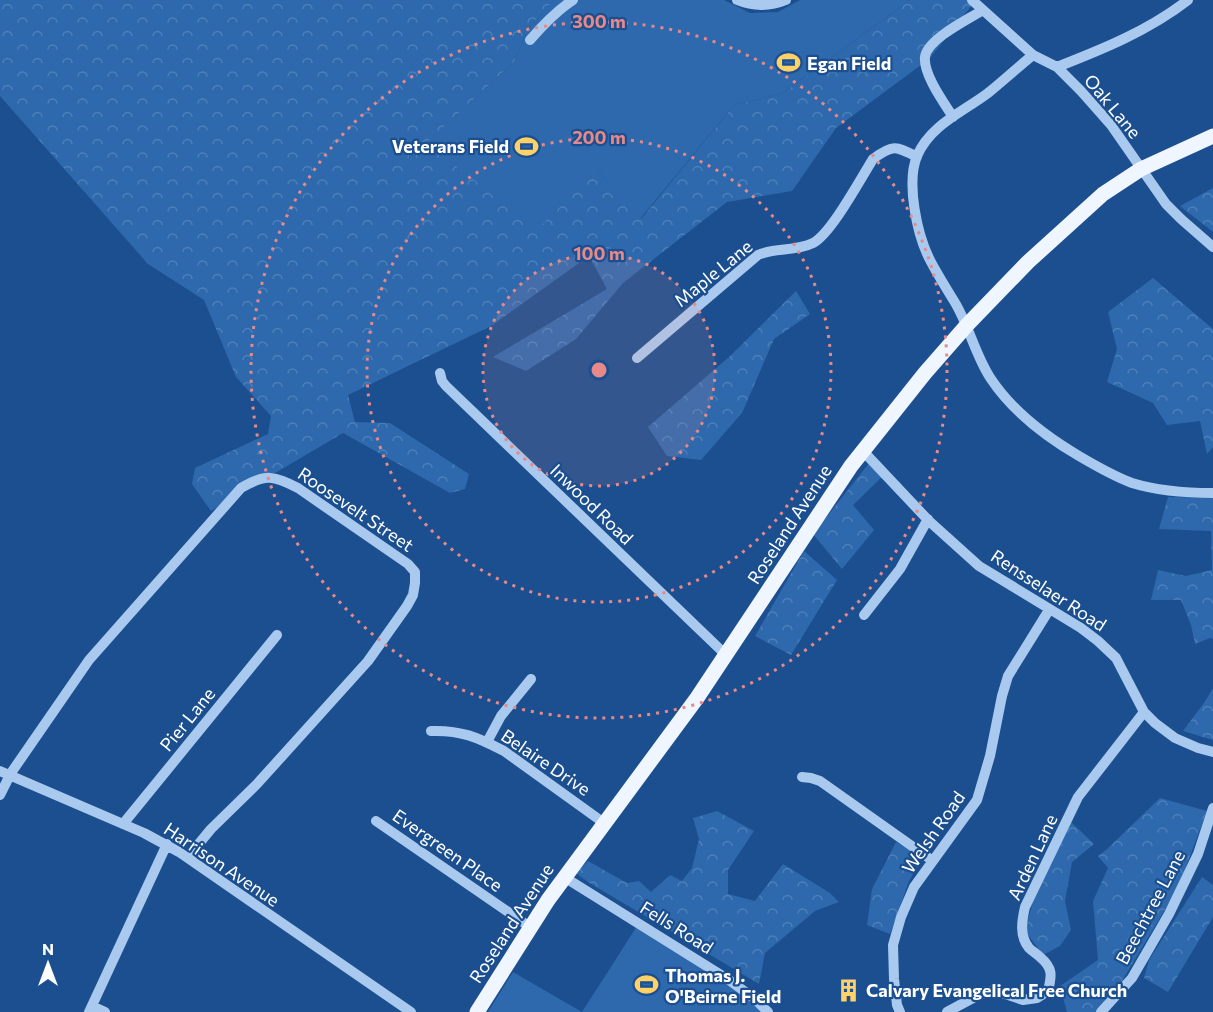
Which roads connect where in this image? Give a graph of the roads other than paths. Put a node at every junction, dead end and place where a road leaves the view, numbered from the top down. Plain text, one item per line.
1 (573, 0) edge
2 (738, 0) edge
3 (786, 0) edge
4 (972, 0) edge
5 (1188, 0) edge
6 (983, 10) junction
7 (530, 40) dead end
8 (1033, 55) junction
9 (1057, 67) junction
10 (953, 117) junction
11 (1213, 136) edge
12 (916, 158) junction
13 (1141, 169) junction
14 (1213, 247) edge
15 (967, 325) junction
16 (637, 358) dead end
17 (441, 373) dead end
18 (863, 451) junction
19 (1213, 493) edge
20 (928, 519) junction
21 (1049, 610) junction
22 (864, 615) dead end
23 (277, 635) dead end
24 (726, 655) junction
25 (531, 679) dead end
26 (1144, 712) junction
27 (431, 731) dead end
28 (487, 742) junction
29 (1213, 752) edge
30 (5, 773) edge
31 (802, 777) dead end
32 (0, 795) edge
33 (1213, 807) edge
34 (376, 821) dead end
35 (604, 823) junction
36 (123, 824) junction
37 (167, 844) junction
38 (190, 859) junction
39 (933, 861) junction
40 (564, 877) junction
41 (530, 927) junction
42 (90, 1009) edge
43 (105, 1012) edge
44 (411, 1012) edge
45 (477, 1012) edge
46 (768, 1012) edge
47 (900, 1012) edge
48 (947, 1012) edge
49 (1101, 1012) edge

1 - 7 street
2 - 3 street
4 - 6 street, Oak Lane
5 - 9 street
6 - 8 street, Oak Lane
6 - 10 street
8 - 9 street, Oak Lane
8 - 10 street
9 - 13 street, Oak Lane
10 - 12 street
11 - 13 main road, Roseland Avenue
12 - 15 street
12 - 16 street, Maple Lane
13 - 14 street, Oak Lane
13 - 15 main road, Roseland Avenue
15 - 18 main road, Roseland Avenue
15 - 19 street
17 - 24 street, Inwood Road
18 - 20 street, Rensselaer Road
18 - 24 main road, Roseland Avenue
20 - 21 street, Rensselaer Road
20 - 22 street
21 - 26 street, Rensselaer Road
21 - 39 street, Welsh Road
23 - 36 street, Pier Lane
24 - 35 main road, Roseland Avenue
25 - 28 street
26 - 29 street, Rensselaer Road
26 - 48 street, Arden Lane
27 - 28 street, Belaire Drive
28 - 35 street, Belaire Drive
30 - 32 street, Roosevelt Street
30 - 36 street, Harrison Avenue
30 - 38 street, Roosevelt Street
31 - 39 street
33 - 49 street, Beechtree Lane
34 - 41 street, Evergreen Place
35 - 40 main road, Roseland Avenue
36 - 37 street, Harrison Avenue
37 - 38 street, Harrison Avenue
37 - 42 street
38 - 44 street, Harrison Avenue
39 - 47 street, Welsh Road
40 - 41 main road, Roseland Avenue
40 - 46 street, Fells Road
41 - 45 main road, Roseland Avenue
42 - 43 street

